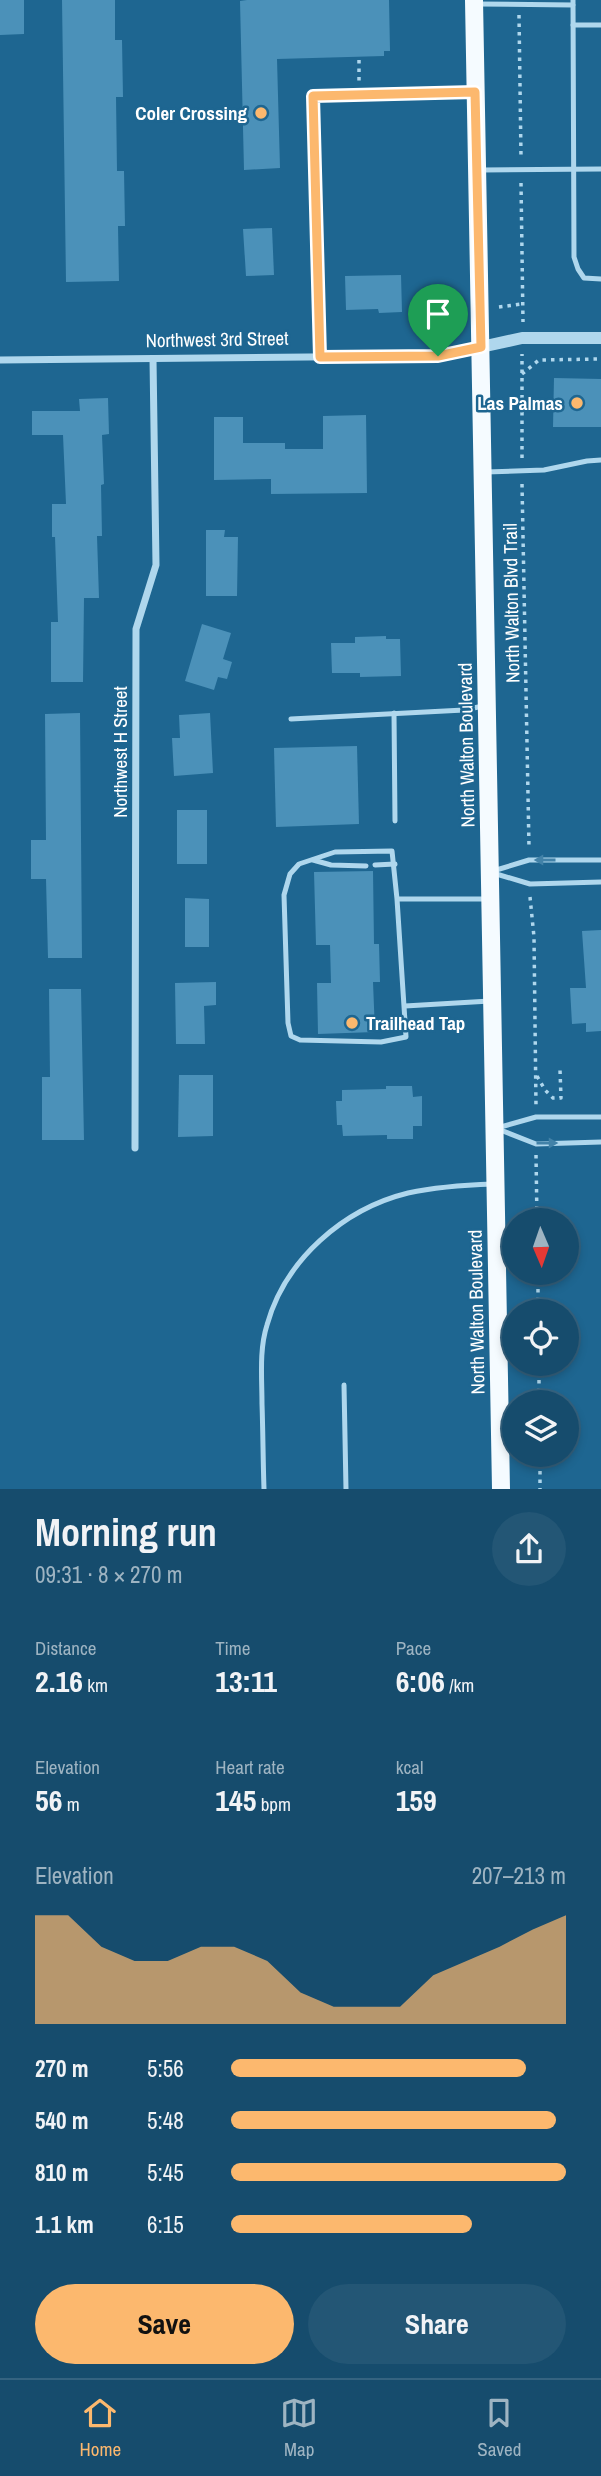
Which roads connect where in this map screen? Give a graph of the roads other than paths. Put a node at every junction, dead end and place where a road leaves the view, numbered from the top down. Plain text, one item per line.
1 (474, 2) edge
2 (573, 3) edge
3 (573, 25) junction
4 (601, 26) edge
5 (475, 92) junction
6 (574, 169) junction
7 (601, 169) edge
8 (476, 170) junction
9 (601, 279) edge
10 (601, 338) edge
11 (481, 347) junction
12 (320, 357) junction
13 (153, 359) junction
14 (0, 360) edge
15 (601, 460) edge
16 (482, 472) junction
17 (486, 705) junction
18 (394, 713) junction
19 (291, 719) dead end
20 (395, 821) dead end
21 (312, 860) junction
22 (601, 860) edge
23 (395, 864) junction
24 (375, 865) dead end
25 (366, 866) dead end
26 (490, 872) junction
27 (601, 883) edge
28 (491, 899) junction
29 (397, 900) junction
30 (493, 1001) junction
31 (405, 1006) junction
32 (601, 1117) edge
33 (495, 1128) junction
34 (601, 1142) edge
35 (135, 1147) dead end
36 (495, 1184) junction
37 (344, 1385) dead end
38 (264, 1489) edge
39 (346, 1489) edge
40 (501, 1489) edge

1 - 2 lane
1 - 5 main road, North Walton Boulevard
2 - 3 lane
3 - 4 lane
3 - 6 lane
5 - 8 main road, North Walton Boulevard
5 - 12 street
6 - 7 lane
6 - 8 lane
6 - 9 lane
8 - 11 main road, North Walton Boulevard
10 - 11 street, Northwest 3rd Street
11 - 12 street, Northwest 3rd Street
11 - 16 main road, North Walton Boulevard
12 - 13 street, Northwest 3rd Street
13 - 14 street, Northwest 3rd Street
13 - 35 street, Northwest H Street
15 - 16 lane
16 - 17 main road, North Walton Boulevard
17 - 18 lane
17 - 26 main road, North Walton Boulevard
18 - 19 lane
18 - 20 lane
21 - 23 lane
21 - 25 lane
21 - 31 lane
22 -> 26 lane
23 - 24 lane
23 - 29 lane
26 - 27 lane
26 - 28 main road, North Walton Boulevard
28 - 29 lane
28 - 30 main road, North Walton Boulevard
29 - 31 lane
30 - 31 lane
30 - 33 main road, North Walton Boulevard
32 - 33 lane
33 -> 34 lane
33 - 36 main road, North Walton Boulevard
36 - 38 lane
36 - 40 main road, North Walton Boulevard
37 - 39 lane

